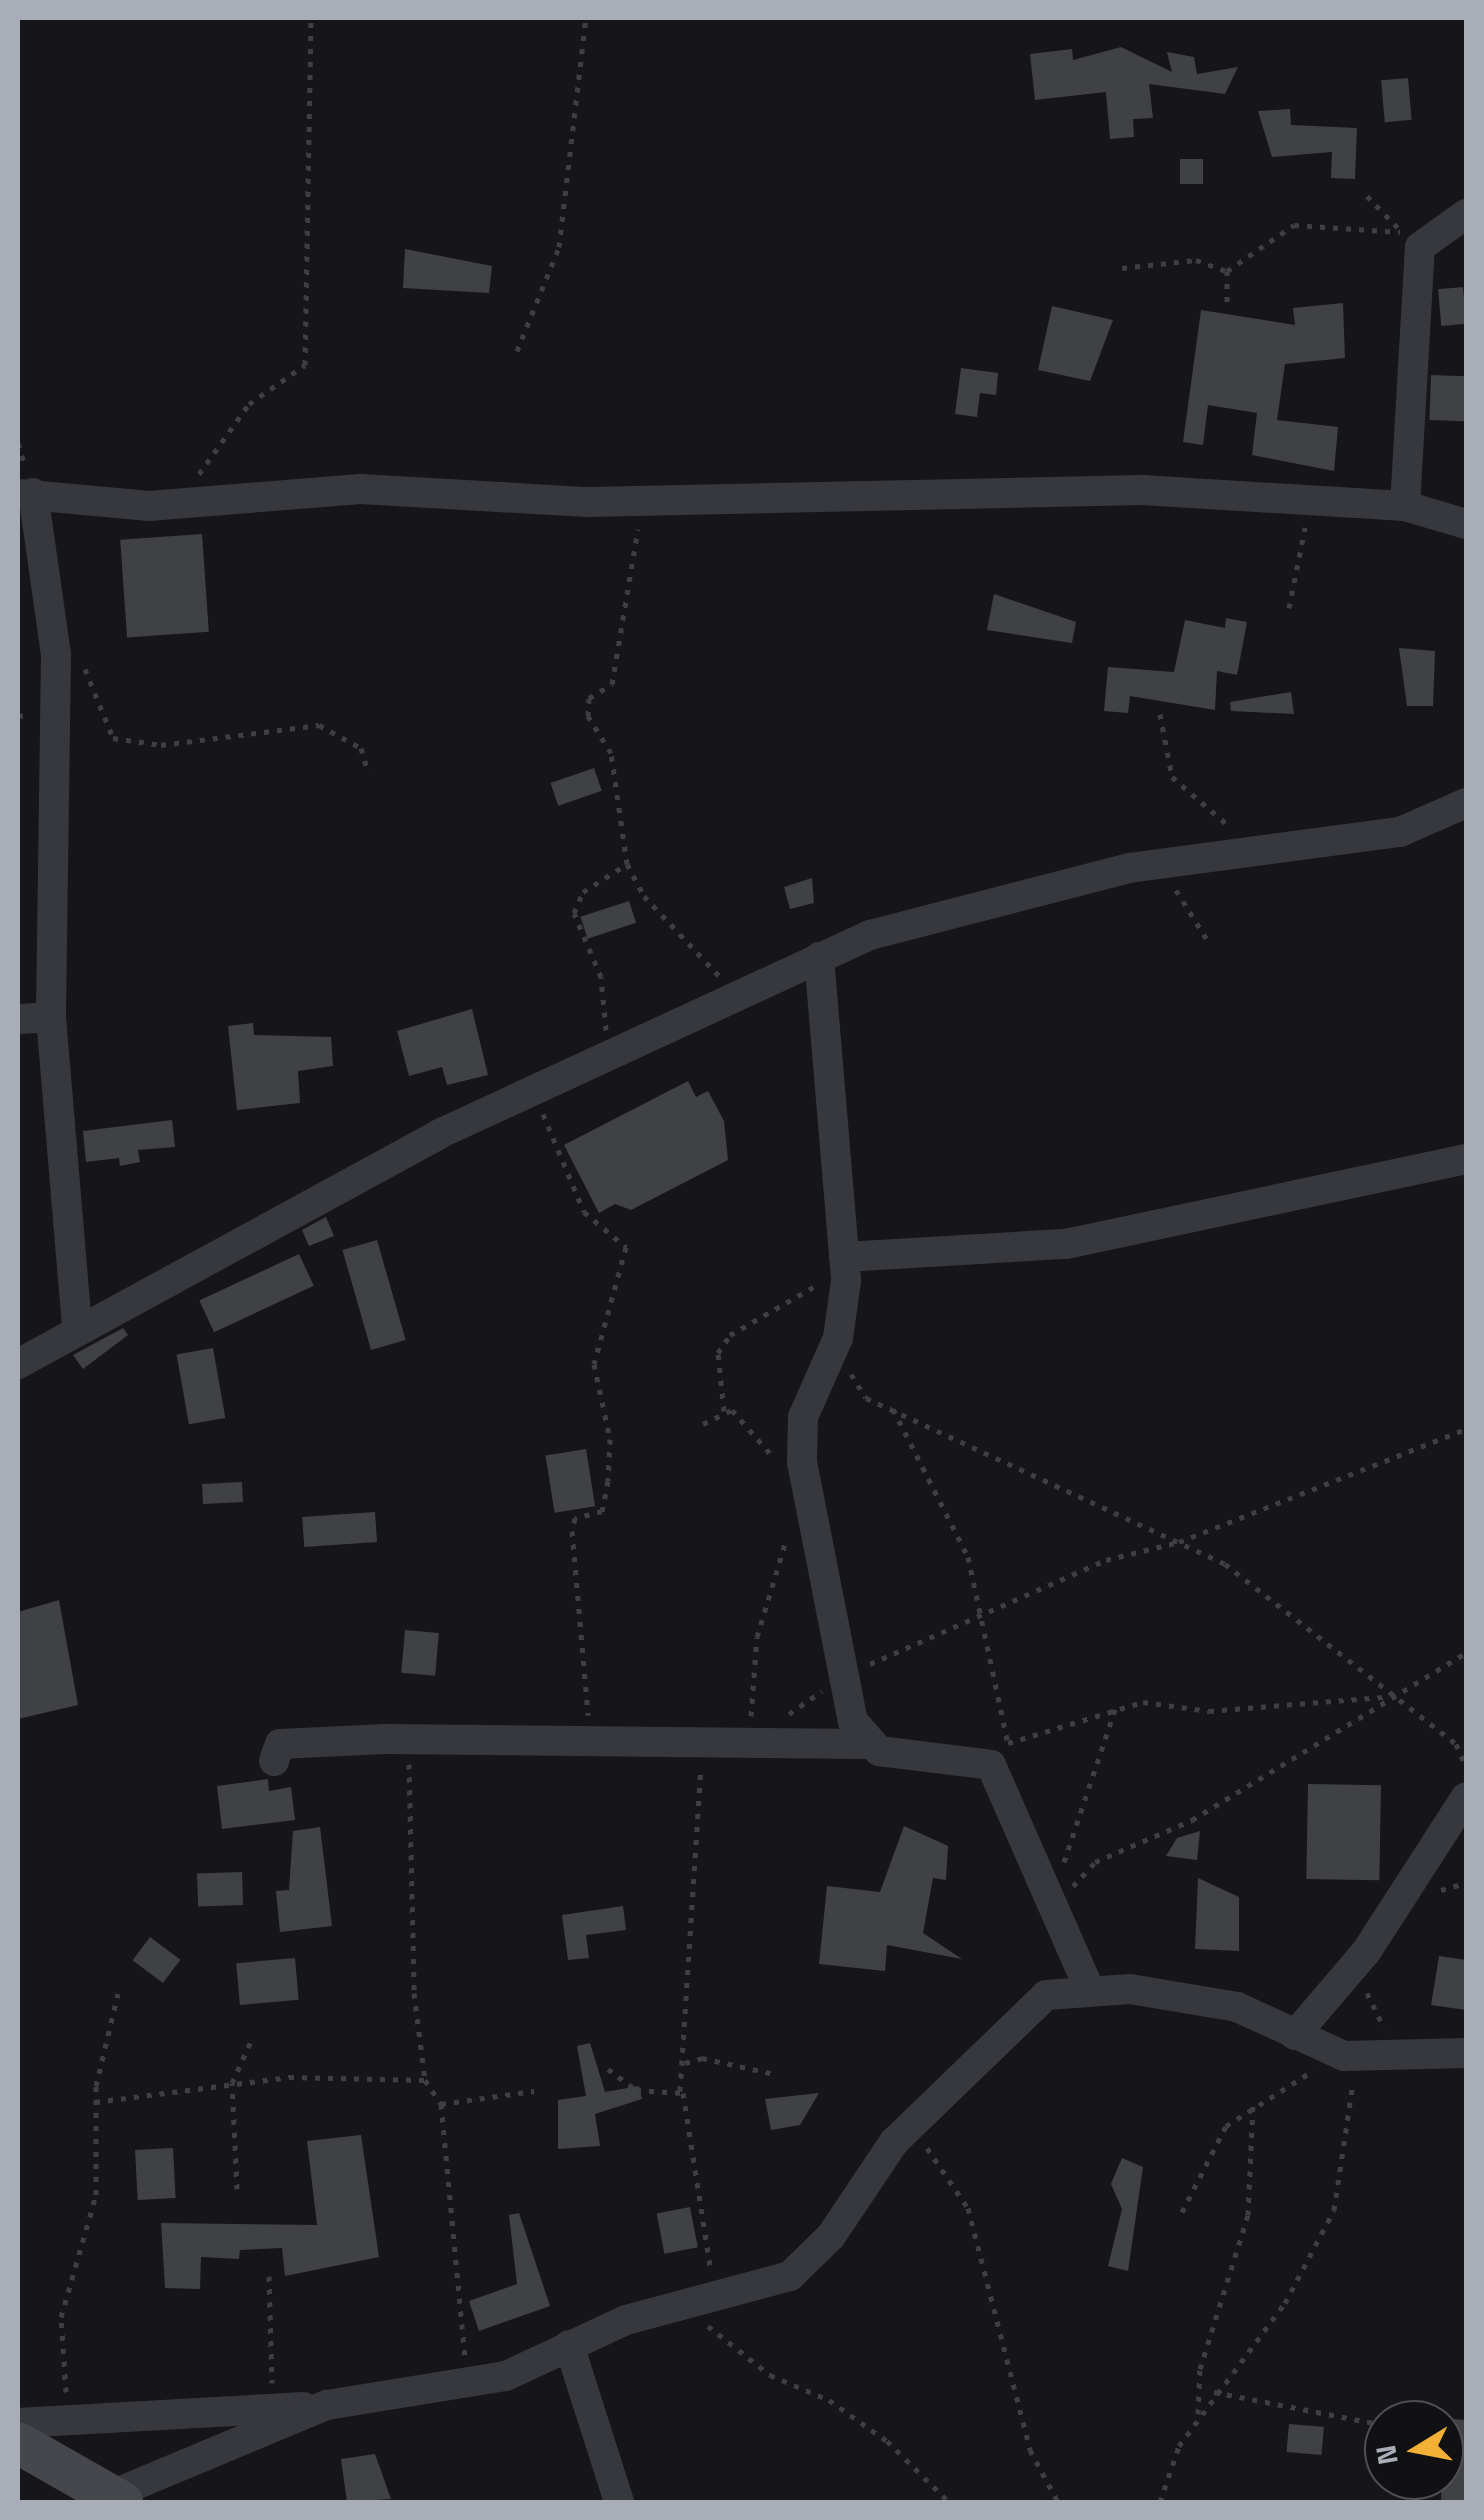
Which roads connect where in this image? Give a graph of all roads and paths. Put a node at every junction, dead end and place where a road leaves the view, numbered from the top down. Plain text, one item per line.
1 (310, 18) edge
2 (586, 18) edge
3 (1366, 196) dead end
4 (1466, 214) edge
5 (1416, 234) junction
6 (1122, 268) dead end
7 (1226, 271) junction
8 (1227, 302) dead end
9 (518, 351) dead end
10 (25, 493) edge
11 (653, 500) junction
12 (1312, 501) junction
13 (178, 504) junction
14 (1405, 506) junction
15 (1466, 524) edge
16 (1289, 608) dead end
17 (56, 655) junction
18 (1160, 714) dead end
19 (368, 773) dead end
20 (1466, 803) edge
21 (1258, 851) junction
22 (1168, 863) junction
23 (627, 864) junction
24 (1206, 938) dead end
25 (819, 957) junction
26 (732, 997) junction
27 (51, 1017) junction
28 (18, 1019) edge
29 (613, 1052) junction
30 (538, 1087) junction
31 (1466, 1159) edge
32 (844, 1262) junction
33 (78, 1328) junction
34 (834, 1348) junction
35 (18, 1364) edge
36 (892, 1408) junction
37 (724, 1411) junction
38 (703, 1424) dead end
39 (1466, 1429) edge
40 (794, 1476) junction
41 (1186, 1539) junction
42 (982, 1613) junction
43 (1466, 1653) edge
44 (844, 1676) junction
45 (1386, 1698) junction
46 (1116, 1707) junction
47 (408, 1742) junction
48 (592, 1742) junction
49 (704, 1743) junction
50 (746, 1743) junction
51 (1008, 1743) junction
52 (866, 1744) junction
53 (979, 1759) junction
54 (274, 1761) dead end
55 (1466, 1766) edge
56 (1466, 1797) edge
57 (1054, 1917) junction
58 (1350, 1972) junction
59 (1088, 1988) junction
60 (118, 1994) dead end
61 (1295, 2035) junction
62 (252, 2038) dead end
63 (1466, 2053) edge
64 (1393, 2054) junction
65 (1347, 2056) junction
66 (685, 2063) junction
67 (608, 2069) dead end
68 (774, 2074) dead end
69 (425, 2080) junction
70 (232, 2083) junction
71 (680, 2090) junction
72 (534, 2091) dead end
73 (95, 2102) junction
74 (1254, 2102) junction
75 (441, 2104) junction
76 (907, 2129) junction
77 (237, 2189) dead end
78 (1182, 2212) dead end
79 (269, 2276) dead end
80 (699, 2302) junction
81 (569, 2345) junction
82 (470, 2384) junction
83 (1214, 2392) junction
84 (327, 2406) junction
85 (284, 2408) junction
86 (1198, 2416) junction
87 (81, 2421) junction
88 (1364, 2421) edge
89 (18, 2423) edge
90 (18, 2443) edge
91 (107, 2499) edge
92 (619, 2502) edge
93 (949, 2502) edge
94 (1058, 2502) edge
95 (1160, 2502) edge

1 - 13 path
2 - 9 path
3 - 5 path
4 - 5 street
5 - 7 path
5 - 14 street
6 - 7 path
7 - 8 path
10 - 13 street
10 - 17 street
11 - 12 street
11 - 13 street
11 - 23 path
12 - 14 street
12 - 16 path
14 - 15 street
17 - 19 path
17 - 27 street
18 - 21 path
20 - 21 street
21 - 22 street
22 - 24 path
22 - 25 street
23 - 26 path
23 - 29 path
25 - 26 street
25 - 32 street
26 - 29 street
27 - 28 street
27 - 33 street
29 - 30 street
30 - 33 street
30 - 48 path
31 - 32 street
32 - 34 street
32 - 37 path
33 - 35 street
34 - 36 path
34 - 40 street
36 - 41 path
36 - 42 path
37 - 38 path
37 - 40 path
39 - 41 path
40 - 44 street
40 - 50 path
41 - 42 path
41 - 45 path
42 - 44 path
42 - 51 path
43 - 45 path
44 - 50 path
44 - 52 street
45 - 46 path
45 - 55 path
45 - 57 path
46 - 51 path
46 - 57 path
47 - 48 street
47 - 54 street
47 - 69 path
48 - 49 street
49 - 50 street
49 - 66 path
50 - 52 street
51 - 53 path
52 - 53 street
53 - 57 street
56 - 58 street
57 - 59 street
58 - 61 street
58 - 64 path
59 - 61 street
59 - 76 street
60 - 73 path
61 - 65 street
62 - 70 path
63 - 64 street
64 - 65 street
65 - 74 path
65 - 83 path
66 - 68 path
66 - 71 path
67 - 71 path
69 - 70 path
69 - 75 path
70 - 73 path
70 - 77 path
71 - 80 path
72 - 75 path
73 - 87 path
74 - 78 path
74 - 86 path
75 - 82 path
76 - 80 street
76 - 94 path
79 - 85 path
80 - 81 street
80 - 93 path
81 - 82 street
81 - 92 street
82 - 84 street
83 - 86 path
83 - 88 path
84 - 85 street
84 - 91 street
85 - 87 street
86 - 95 path
87 - 89 street
90 - 91 street

